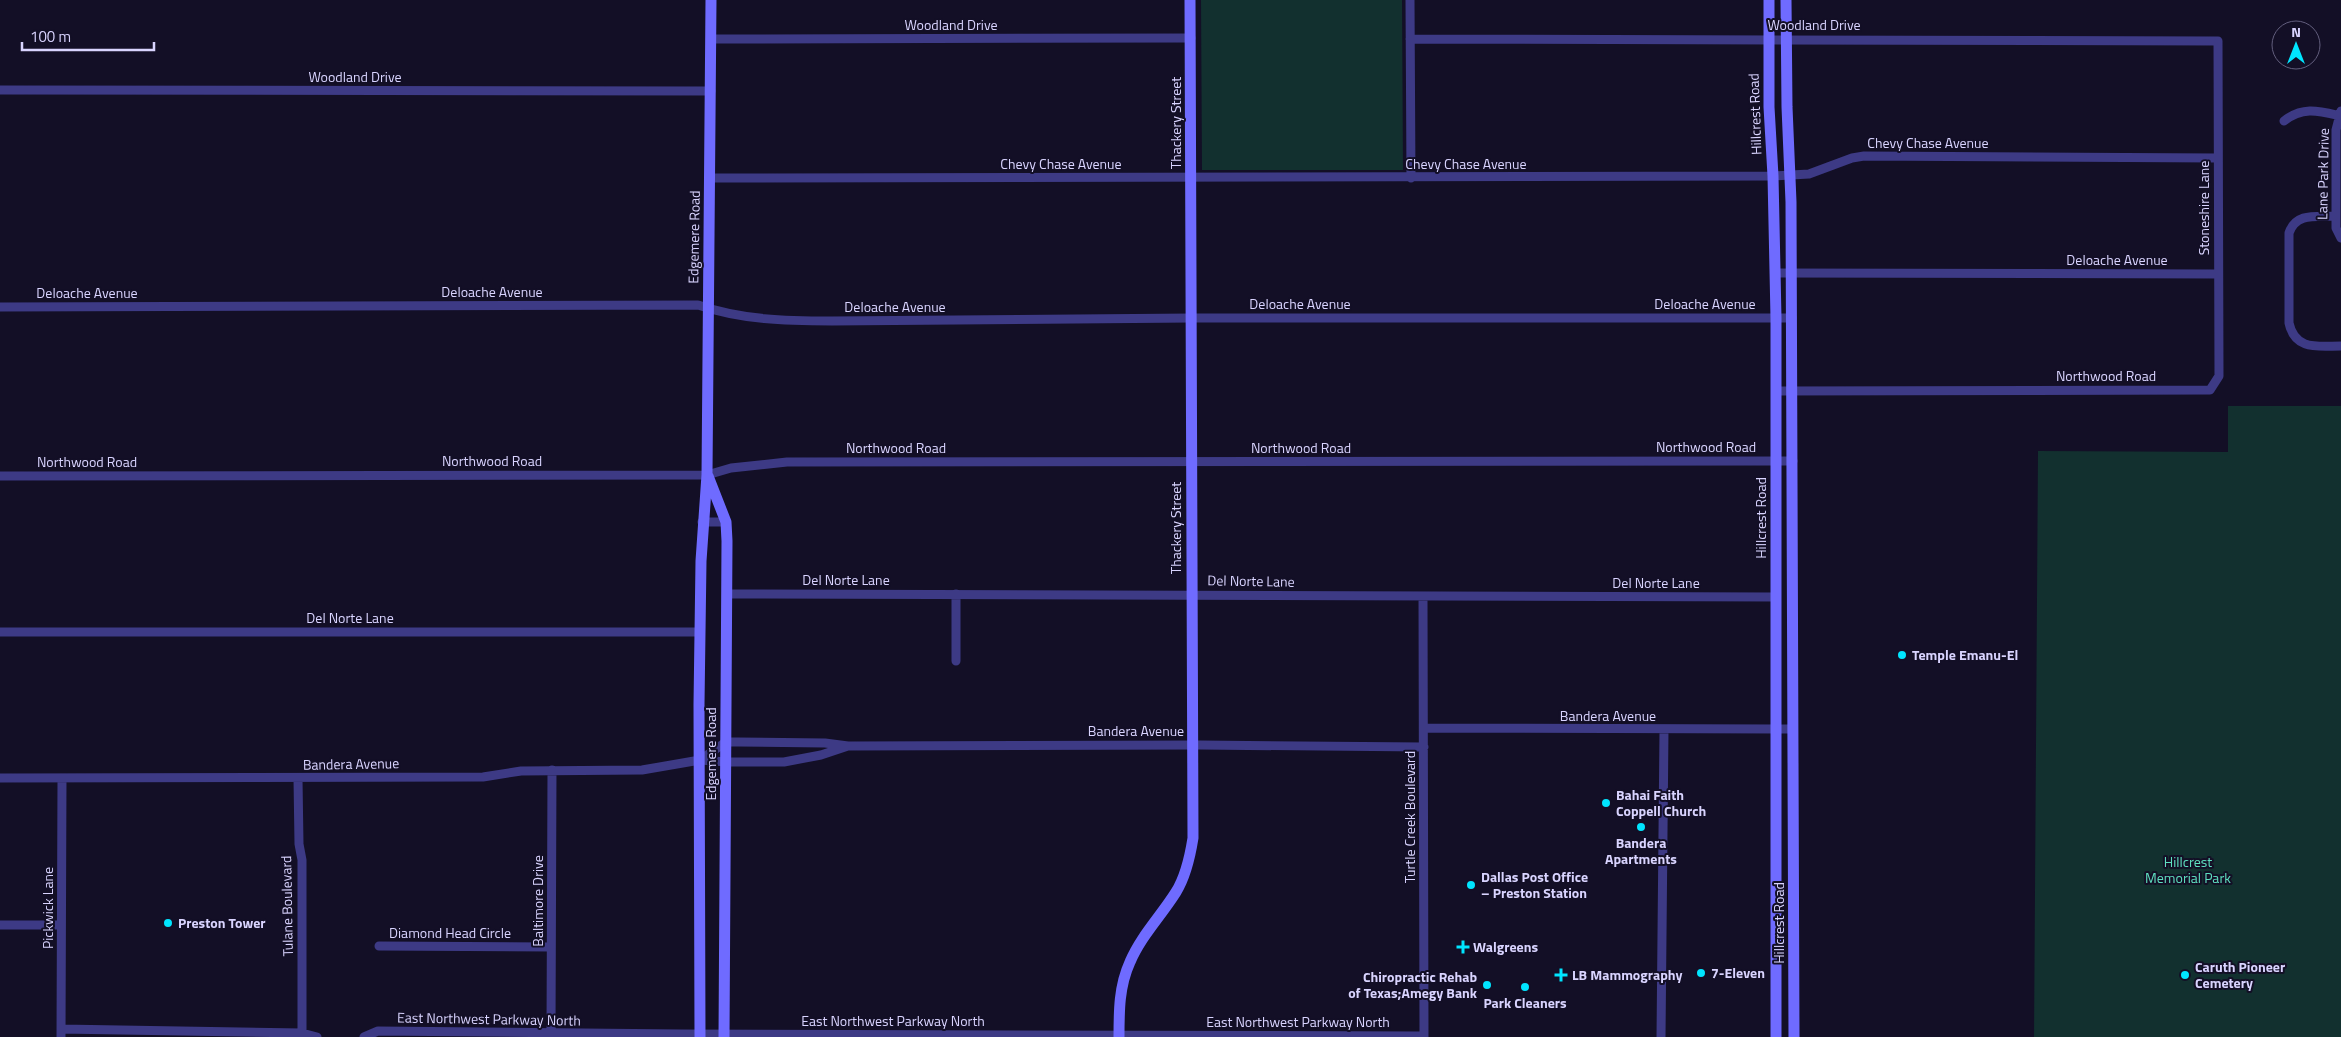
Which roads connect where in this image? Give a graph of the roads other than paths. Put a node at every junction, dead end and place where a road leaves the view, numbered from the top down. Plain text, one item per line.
1 (711, 0) edge
2 (1190, 0) edge
3 (1410, 0) edge
4 (1769, 0) edge
5 (1786, 0) edge
6 (1191, 38) junction
7 (711, 39) junction
8 (1410, 39) junction
9 (1768, 39) junction
10 (1785, 39) junction
11 (2218, 41) joint
12 (0, 90) edge
13 (710, 91) junction
14 (2340, 114) edge
15 (2284, 121) dead end
16 (2218, 158) junction
17 (1790, 175) junction
18 (1773, 176) junction
19 (710, 178) junction
20 (1190, 178) junction
21 (1412, 178) junction
22 (2336, 216) junction
23 (2341, 238) edge
24 (1775, 273) junction
25 (1792, 273) junction
26 (2218, 274) junction
27 (0, 306) edge
28 (708, 308) junction
29 (1192, 318) junction
30 (1776, 318) junction
31 (1792, 318) junction
32 (2341, 346) edge
33 (2219, 376) joint
34 (1792, 390) junction
35 (1776, 391) junction
36 (1191, 461) junction
37 (1776, 461) junction
38 (1793, 461) junction
39 (707, 475) junction
40 (0, 476) edge
41 (702, 522) junction
42 (726, 522) junction
43 (727, 594) junction
44 (956, 594) junction
45 (1191, 594) junction
46 (1423, 597) junction
47 (1776, 602) junction
48 (1793, 602) junction
49 (0, 632) edge
50 (700, 632) junction
51 (956, 661) dead end
52 (1424, 728) junction
53 (1776, 729) junction
54 (1793, 729) junction
55 (1664, 730) junction
56 (726, 742) junction
57 (1191, 745) junction
58 (848, 746) junction
59 (1424, 747) junction
60 (700, 760) junction
61 (726, 762) junction
62 (552, 770) junction
63 (0, 778) edge
64 (62, 779) junction
65 (298, 779) junction
66 (1776, 818) junction
67 (1794, 818) junction
68 (1777, 923) junction
69 (1794, 923) junction
70 (0, 925) edge
71 (61, 925) junction
72 (379, 946) dead end
73 (551, 947) junction
74 (61, 1033) edge
75 (551, 1033) junction
76 (302, 1035) edge
77 (700, 1036) edge
78 (724, 1036) edge
79 (1119, 1036) edge
80 (1424, 1036) edge
81 (317, 1037) edge
82 (364, 1037) edge
83 (1661, 1037) edge
84 (1776, 1037) edge
85 (1794, 1037) edge

1 - 7 street, Edgemere Road
2 - 6 street, Thackery Street
3 - 8 street
4 - 9 street, Hillcrest Road
5 - 10 street, Hillcrest Road
6 - 7 street, Woodland Drive
6 - 20 street, Thackery Street
7 - 13 street, Edgemere Road
8 - 9 street, Woodland Drive
8 - 21 street
9 - 10 street, Woodland Drive
9 - 18 street, Hillcrest Road
10 - 11 street, Woodland Drive
10 - 17 street, Hillcrest Road
11 - 16 street, Stoneshire Lane
12 - 13 street, Woodland Drive
13 - 19 street, Edgemere Road
14 - 15 street
14 - 22 street, Lane Park Drive
16 - 17 street, Chevy Chase Avenue
16 - 26 street, Stoneshire Lane
17 - 18 street, Chevy Chase Avenue
17 - 25 street, Hillcrest Road
18 - 21 street, Chevy Chase Avenue
18 - 24 street, Hillcrest Road
19 - 20 street, Chevy Chase Avenue
19 - 28 street, Edgemere Road
20 - 21 street, Chevy Chase Avenue
20 - 29 street, Thackery Street
22 - 23 street, Lane Park Drive
22 - 32 street
24 - 25 street, Deloache Avenue
24 - 30 street, Hillcrest Road
25 - 26 street, Deloache Avenue
25 - 31 street, Hillcrest Road
26 - 33 street, Stoneshire Lane
27 - 28 street, Deloache Avenue
28 - 29 street, Deloache Avenue
28 - 39 street, Edgemere Road
29 - 30 street, Deloache Avenue
29 - 36 street, Thackery Street
30 - 31 street, Deloache Avenue
30 - 35 street, Hillcrest Road
31 - 34 street, Hillcrest Road
33 - 34 street, Northwood Road
34 - 35 street, Northwood Road
34 - 38 street, Hillcrest Road
35 - 37 street, Hillcrest Road
36 - 37 street, Northwood Road
36 - 39 street, Northwood Road
36 - 45 street, Thackery Street
37 - 38 street, Northwood Road
37 - 47 street, Hillcrest Road
38 - 48 street, Hillcrest Road
39 - 40 street, Northwood Road
39 - 41 street, Edgemere Road
39 - 42 street, Edgemere Road
41 - 42 street
41 - 50 street, Edgemere Road
42 - 43 street, Edgemere Road
43 - 44 street, Del Norte Lane
43 - 56 street, Edgemere Road
44 - 45 street, Del Norte Lane
44 - 51 street
45 - 46 street, Del Norte Lane
45 - 57 street, Thackery Street
46 - 47 street, Del Norte Lane
46 - 52 street, Turtle Creek Boulevard
47 - 48 street
47 - 53 street, Hillcrest Road
48 - 54 street, Hillcrest Road
49 - 50 street, Del Norte Lane
50 - 60 street, Edgemere Road
52 - 55 street, Bandera Avenue
52 - 59 street, Turtle Creek Boulevard
53 - 54 street, Bandera Avenue
53 - 55 street, Bandera Avenue
53 - 66 street, Hillcrest Road
54 - 67 street, Hillcrest Road
55 - 83 street
56 - 58 street, Bandera Avenue
56 - 60 street, Bandera Avenue
56 - 61 street, Edgemere Road
57 - 58 street, Bandera Avenue
57 - 59 street, Bandera Avenue
57 - 79 street, Thackery Street
58 - 61 street, Bandera Avenue
59 - 80 street, Turtle Creek Boulevard
60 - 61 street, Bandera Avenue
60 - 62 street, Bandera Avenue
60 - 77 street, Edgemere Road
61 - 78 street, Edgemere Road
62 - 65 street, Bandera Avenue
62 - 73 street, Baltimore Drive
63 - 64 street, Bandera Avenue
64 - 65 street, Bandera Avenue
64 - 71 street, Pickwick Lane
65 - 76 street, Tulane Boulevard
66 - 67 street
66 - 68 street, Hillcrest Road
67 - 69 street, Hillcrest Road
68 - 69 street
68 - 84 street, Hillcrest Road
69 - 85 street, Hillcrest Road
70 - 71 street
71 - 74 street, Pickwick Lane
72 - 73 street, Diamond Head Circle
73 - 75 street, Baltimore Drive
74 - 76 street
75 - 77 street, East Northwest Parkway North
75 - 82 street, East Northwest Parkway North
76 - 81 street
77 - 78 street, East Northwest Parkway North
78 - 79 street, East Northwest Parkway North
79 - 80 street, East Northwest Parkway North

